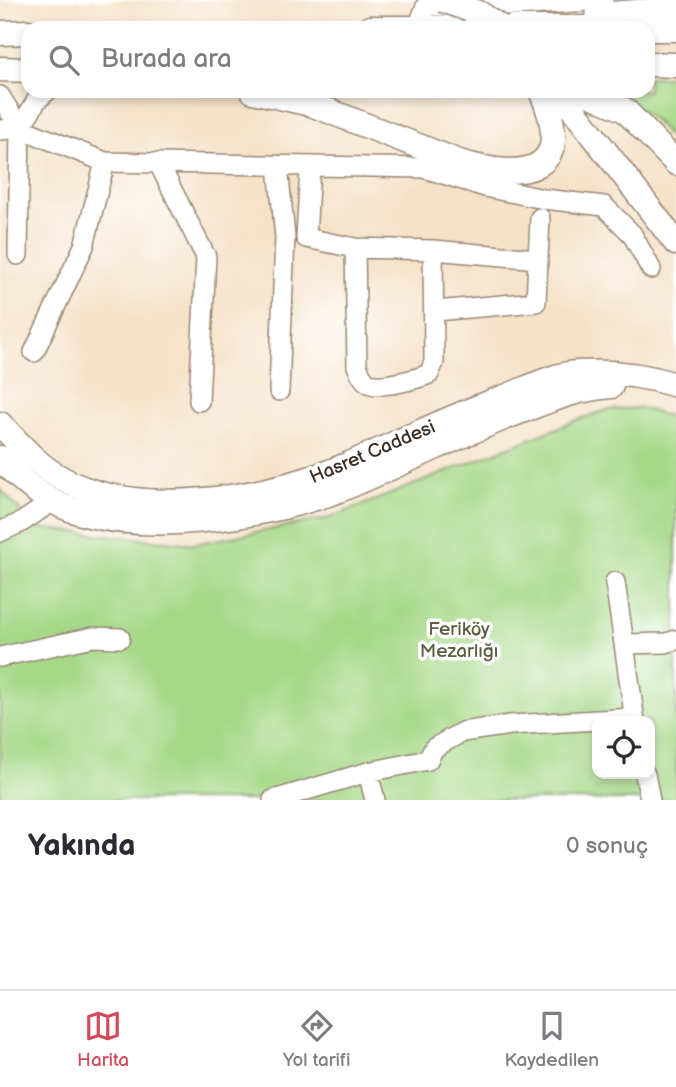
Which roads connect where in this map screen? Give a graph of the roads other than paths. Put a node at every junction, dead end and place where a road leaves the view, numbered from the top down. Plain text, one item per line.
1 (603, 0) edge
2 (426, 7) edge
3 (676, 9) edge
4 (389, 21) edge
5 (491, 21) edge
6 (517, 21) edge
7 (572, 21) edge
8 (655, 29) edge
9 (676, 29) edge
10 (0, 33) edge
11 (21, 33) edge
12 (655, 64) edge
13 (676, 65) edge
14 (0, 69) edge
15 (21, 70) edge
16 (0, 96) edge
17 (39, 98) edge
18 (284, 98) edge
19 (544, 98) edge
20 (564, 98) edge
21 (598, 98) edge
22 (20, 128) junction
23 (0, 130) edge
24 (106, 162) junction
25 (676, 163) edge
26 (159, 164) junction
27 (278, 166) junction
28 (310, 166) junction
29 (540, 218) dead end
30 (285, 237) junction
31 (306, 237) junction
32 (676, 243) edge
33 (355, 248) junction
34 (433, 250) junction
35 (18, 255) dead end
36 (538, 259) junction
37 (651, 269) dead end
38 (435, 312) junction
39 (34, 352) dead end
40 (676, 371) edge
41 (575, 373) junction
42 (676, 385) edge
43 (279, 391) dead end
44 (676, 398) edge
45 (199, 401) dead end
46 (0, 424) edge
47 (0, 458) edge
48 (57, 490) junction
49 (0, 532) edge
50 (615, 582) dead end
51 (120, 638) dead end
52 (676, 640) edge
53 (624, 644) junction
54 (0, 657) edge
55 (635, 716) edge
56 (592, 721) edge
57 (369, 772) junction
58 (646, 779) edge
59 (273, 800) edge
60 (375, 800) edge
61 (650, 800) edge

1 - 2 street
2 - 4 main road
2 - 5 main road, bridge
2 - 6 main road
3 - 7 main road
8 - 9 main road
10 - 11 main road
12 - 13 main road
14 - 15 main road
16 - 22 street
17 - 22 street
18 - 19 main road
20 - 32 main road
21 - 25 main road
22 - 23 street
22 - 24 street
22 - 35 street
24 - 26 street
24 - 39 street
26 - 27 street
26 - 45 street
27 - 28 street
27 - 30 street
28 - 31 street
28 - 37 street
29 - 36 street
30 - 31 street
30 - 43 street
31 - 33 street
33 - 34 street
33 - 38 street
34 - 36 street
34 - 38 street
36 - 38 street
40 - 41 main road
41 - 42 main road, Hasret Caddesi
41 - 48 main road, Hasret Caddesi
44 - 48 main road, Hasret Caddesi
46 - 48 main road, Hasret Caddesi
47 - 48 main road, Hasret Caddesi
48 - 49 street
50 - 53 street
51 - 54 street
52 - 53 street
53 - 55 street
56 - 57 street
57 - 59 street
57 - 60 street
58 - 61 street

